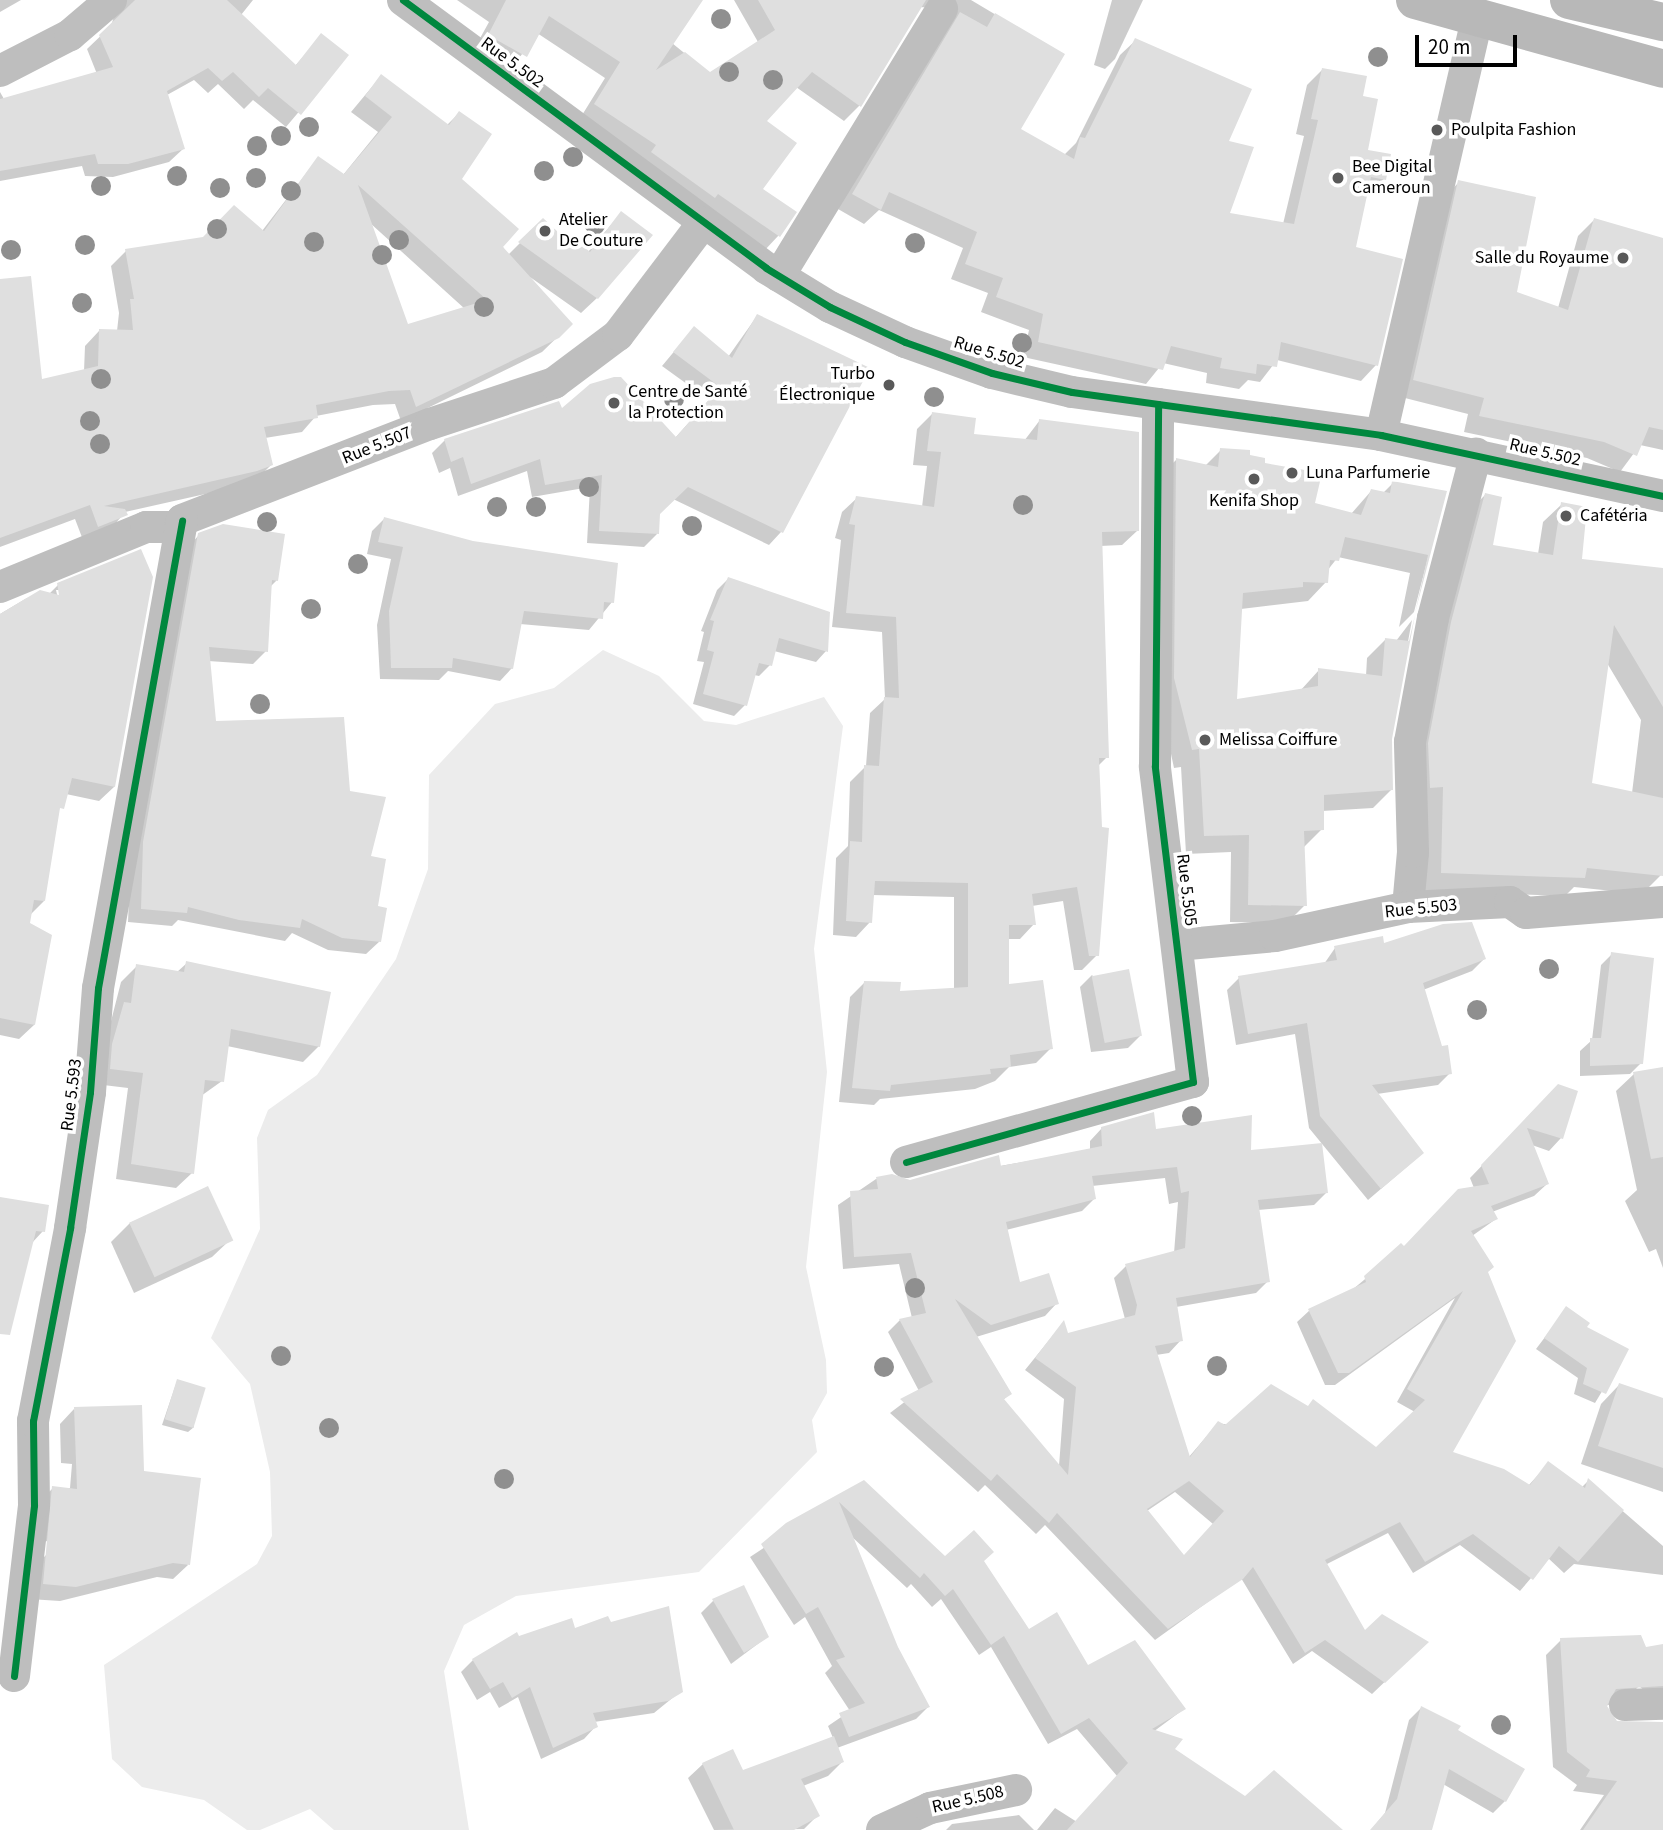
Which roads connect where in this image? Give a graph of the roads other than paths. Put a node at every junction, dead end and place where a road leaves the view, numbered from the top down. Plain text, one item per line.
1 (111, 0) edge
2 (403, 0) edge
3 (1415, 0) edge
4 (1569, 0) edge
5 (942, 9) dead end
6 (1477, 18) junction
7 (1663, 22) edge
8 (1663, 69) edge
9 (0, 71) edge
10 (703, 223) junction
11 (779, 276) junction
12 (1158, 404) junction
13 (1381, 435) junction
14 (1476, 454) junction
15 (1663, 496) edge
16 (182, 520) junction
17 (0, 587) edge
18 (1663, 902) edge
19 (1408, 907) junction
20 (1177, 946) junction
21 (906, 1162) dead end
22 (14, 1676) dead end
23 (1663, 1704) edge
24 (1625, 1705) dead end
25 (1016, 1790) dead end
26 (882, 1830) edge

1 - 9 street
2 - 10 street, Rue 5.502
3 - 6 main road
4 - 7 main road
5 - 11 street
6 - 8 main road
6 - 13 street
10 - 11 street, Rue 5.502
10 - 16 street, Rue 5.507
11 - 12 street, Rue 5.502
12 - 13 street, Rue 5.502
12 - 20 street, Rue 5.505
13 - 14 street, Rue 5.502
14 - 15 street, Rue 5.502
14 - 19 street
16 - 17 street, Rue 5.507
16 - 22 street, Rue 5.593
18 - 19 street, Rue 5.503
19 - 20 street, Rue 5.503
20 - 21 street, Rue 5.505
23 - 24 street
25 - 26 street, Rue 5.508

